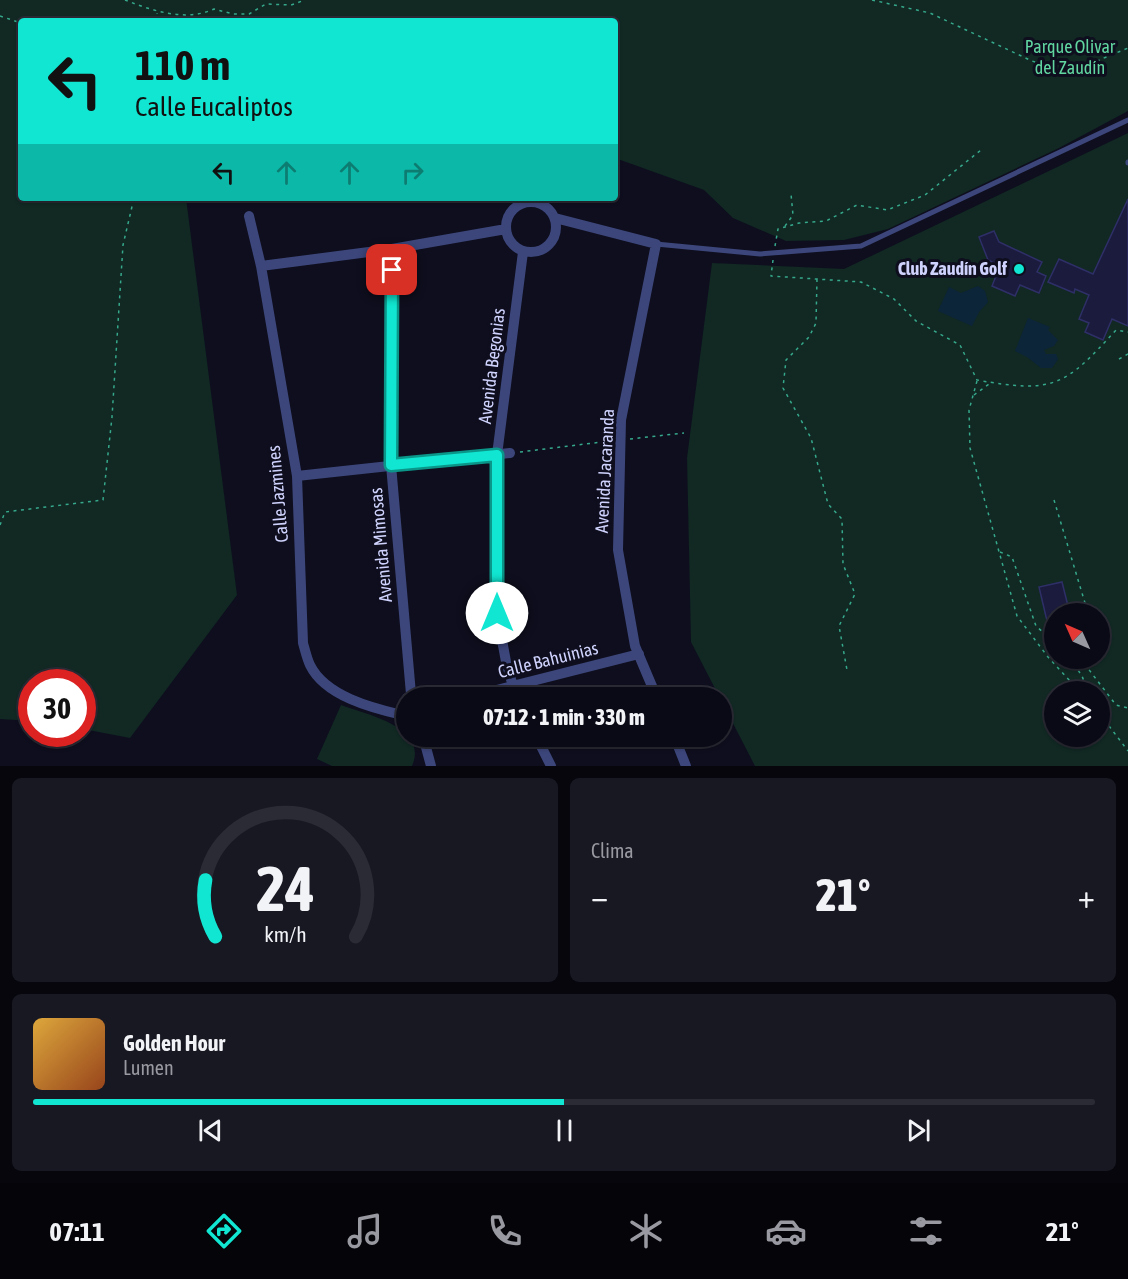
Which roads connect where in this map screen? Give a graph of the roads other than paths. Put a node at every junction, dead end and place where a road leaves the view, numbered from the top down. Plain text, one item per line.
1 (1128, 120) edge
2 (249, 216) dead end
3 (555, 218) junction
4 (506, 229) junction
5 (656, 244) junction
6 (392, 249) junction
7 (523, 252) junction
8 (261, 266) junction
9 (510, 453) road end
10 (497, 455) junction
11 (391, 465) junction
12 (297, 476) junction
13 (639, 654) junction
14 (512, 685) junction
15 (407, 687) edge
16 (505, 687) edge
17 (652, 687) edge
18 (396, 716) edge
19 (426, 747) edge
20 (542, 747) edge
21 (678, 747) edge
22 (431, 766) edge
23 (551, 766) edge
24 (686, 766) edge

1 - 5 lane
2 - 8 street, Calle Jazmines
3 - 4 street
3 - 5 street
3 - 7 street
4 - 6 street
4 - 7 street
5 - 13 street, Avenida Jacaranda
6 - 8 street
6 - 11 street, Avenida Mimosas
7 - 10 street, Avenida Begonias
8 - 12 street, Calle Jazmines
9 - 10 street
10 - 11 street
10 - 14 street, Avenida Begonias
11 - 12 street
11 - 15 street, Avenida Mimosas
12 - 18 street, Calle Jazmines
13 - 14 street, Calle Bahuinias
13 - 17 street, Avenida Jacaranda
14 - 16 street, Calle Bahuinias
19 - 22 street
20 - 23 street
21 - 24 street

